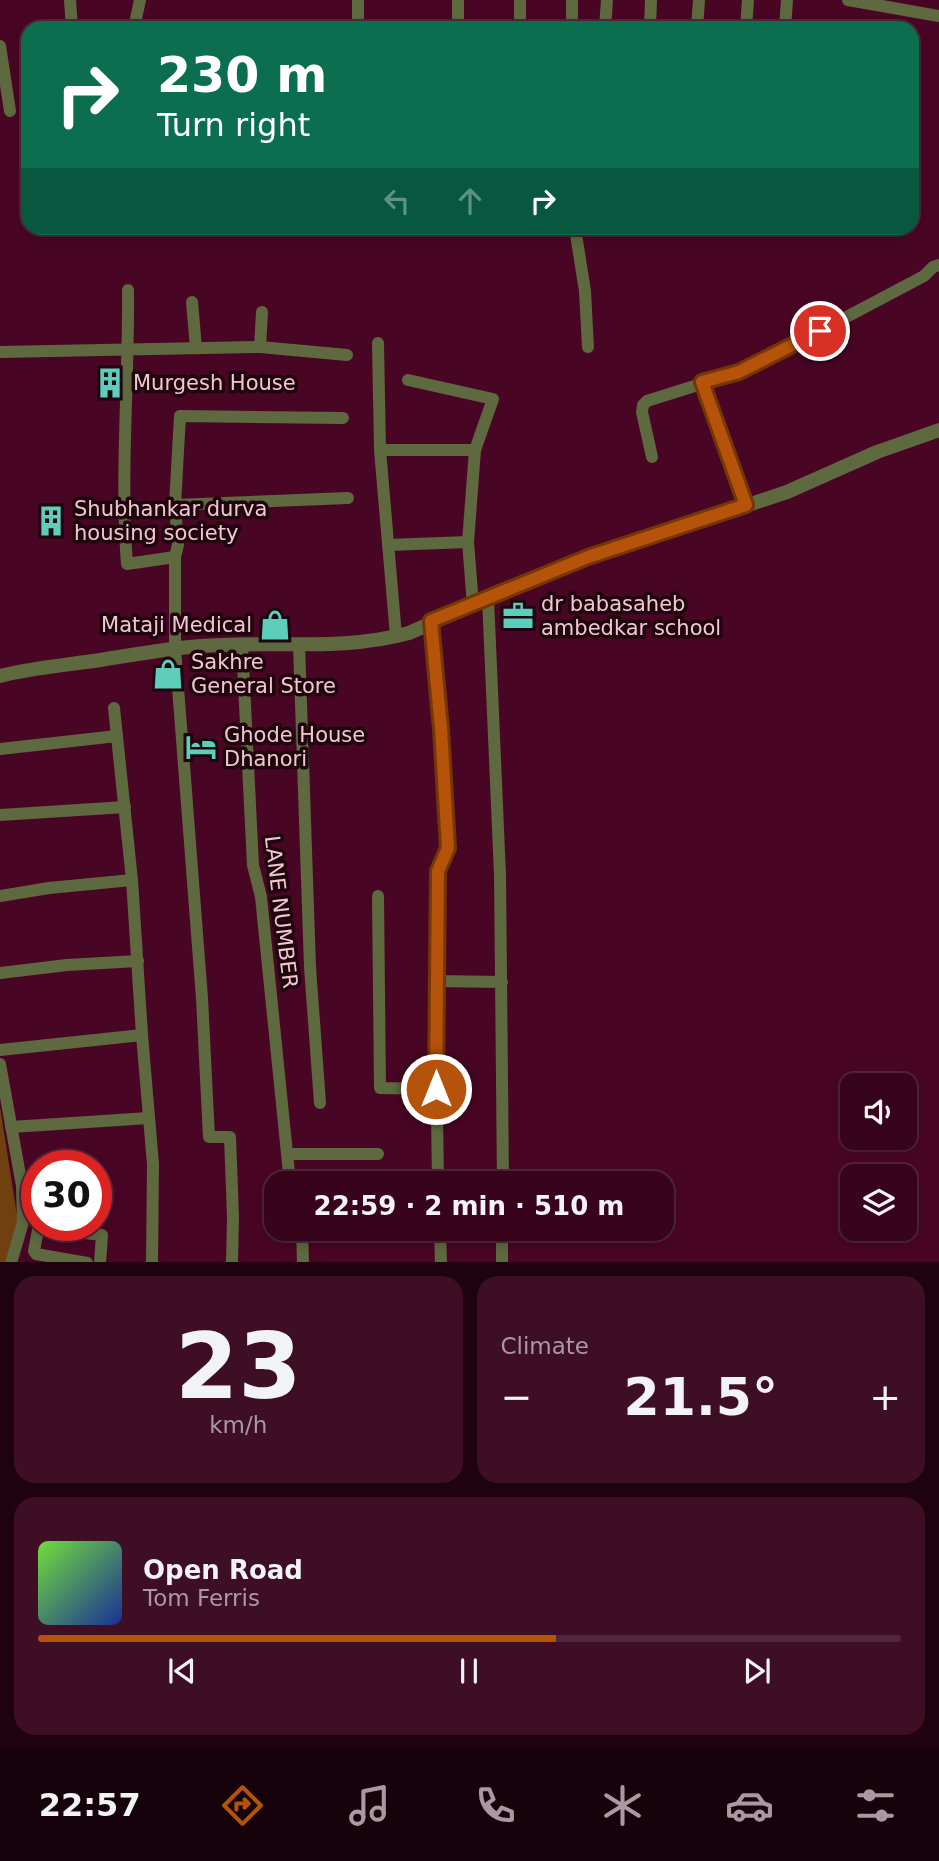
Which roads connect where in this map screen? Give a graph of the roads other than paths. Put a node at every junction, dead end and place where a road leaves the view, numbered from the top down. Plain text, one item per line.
1 (70, 0) edge
2 (140, 0) edge
3 (358, 0) edge
4 (458, 0) edge
5 (520, 0) edge
6 (572, 0) edge
7 (607, 0) edge
8 (652, 0) edge
9 (699, 0) edge
10 (748, 0) edge
11 (786, 0) edge
12 (848, 0) edge
13 (924, 6) edge
14 (939, 16) edge
15 (72, 21) edge
16 (136, 21) edge
17 (358, 21) edge
18 (458, 21) edge
19 (520, 21) edge
20 (572, 21) edge
21 (606, 21) edge
22 (650, 21) edge
23 (698, 21) edge
24 (746, 21) edge
25 (785, 21) edge
26 (0, 46) edge
27 (10, 111) dead end
28 (577, 235) edge
29 (939, 265) edge
30 (128, 290) dead end
31 (192, 302) dead end
32 (262, 312) dead end
33 (378, 343) dead end
34 (260, 347) junction
35 (588, 347) dead end
36 (129, 348) junction
37 (196, 348) junction
38 (0, 352) edge
39 (347, 355) dead end
40 (408, 380) dead end
41 (702, 382) junction
42 (343, 418) dead end
43 (939, 430) edge
44 (380, 450) junction
45 (475, 450) junction
46 (652, 457) dead end
47 (348, 498) dead end
48 (175, 505) junction
49 (746, 505) junction
50 (468, 542) junction
51 (388, 545) junction
52 (175, 556) junction
53 (488, 598) junction
54 (473, 605) junction
55 (431, 621) junction
56 (396, 636) junction
57 (242, 645) junction
58 (299, 645) junction
59 (176, 649) junction
60 (0, 676) edge
61 (114, 708) dead end
62 (117, 736) junction
63 (0, 749) edge
64 (125, 807) junction
65 (0, 815) edge
66 (132, 880) junction
67 (0, 896) edge
68 (378, 896) dead end
69 (138, 961) junction
70 (0, 973) edge
71 (436, 981) junction
72 (502, 982) junction
73 (142, 1035) junction
74 (0, 1050) edge
75 (0, 1065) edge
76 (436, 1089) junction
77 (3, 1102) edge
78 (320, 1103) dead end
79 (149, 1118) junction
80 (11, 1128) junction
81 (288, 1154) junction
82 (378, 1154) dead end
83 (289, 1171) edge
84 (438, 1171) edge
85 (503, 1171) edge
86 (18, 1240) junction
87 (302, 1241) edge
88 (440, 1241) edge
89 (502, 1241) edge
90 (36, 1243) junction
91 (11, 1262) edge
92 (87, 1262) edge
93 (100, 1262) edge
94 (152, 1262) edge
95 (232, 1262) edge
96 (303, 1262) edge
97 (441, 1262) edge
98 (502, 1262) edge

1 - 15 street
2 - 16 street
3 - 17 street
4 - 18 street
5 - 19 street
6 - 20 street
7 - 21 street
8 - 22 street
9 - 23 street
10 - 24 street
11 - 25 street
12 - 13 street
13 - 14 street
26 - 27 street
28 - 35 street
29 - 41 street
30 - 36 street
31 - 37 street
32 - 34 street
33 - 44 street
34 - 37 street
34 - 39 street
36 - 37 street
36 - 38 street
36 - 52 street
40 - 45 street
41 - 46 street
41 - 49 street
42 - 48 street
43 - 49 street
44 - 45 street
44 - 51 street
45 - 50 street
47 - 48 street
48 - 52 street
49 - 53 street
50 - 51 street
50 - 54 street
51 - 56 street
52 - 59 street
53 - 54 street
53 - 72 street
54 - 55 street
55 - 56 street
55 - 71 street
56 - 58 street
57 - 58 street
57 - 59 street
57 - 81 street, LANE NUMBER
58 - 78 street
59 - 60 street
59 - 95 street
61 - 62 street
62 - 63 street
62 - 64 street
64 - 65 street
64 - 66 street
66 - 67 street
66 - 69 street
68 - 76 street
69 - 70 street
69 - 73 street
71 - 72 street
71 - 76 street
72 - 85 street
73 - 74 street
73 - 79 street
75 - 77 street
76 - 84 street
77 - 80 street
79 - 80 street
79 - 94 street
80 - 86 street
81 - 82 street
81 - 83 street, LANE NUMBER
86 - 90 street
86 - 91 street
87 - 96 street
88 - 97 street
89 - 98 street
90 - 92 street
90 - 93 street

